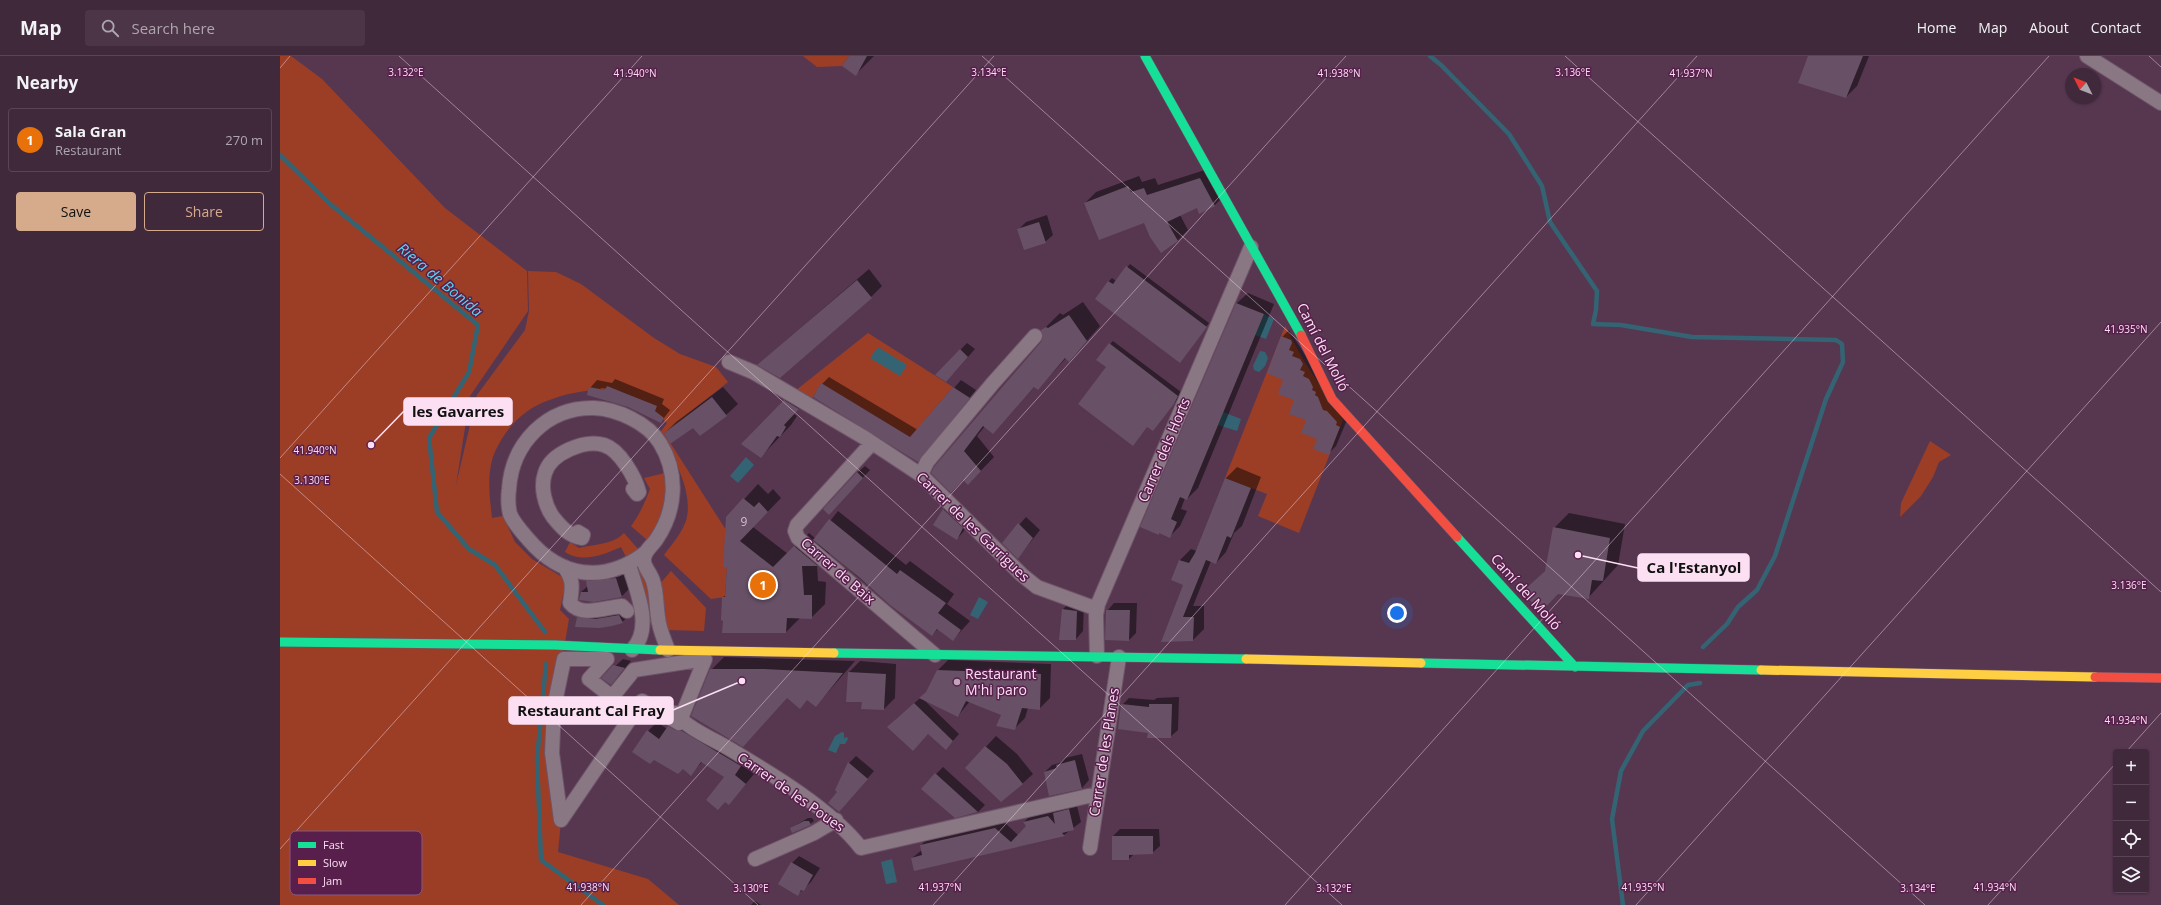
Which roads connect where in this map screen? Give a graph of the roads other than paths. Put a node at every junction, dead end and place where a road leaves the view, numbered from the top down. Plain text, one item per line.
1 (1145, 56) edge
2 (2087, 56) edge
3 (2161, 103) edge
4 (1251, 247) junction
5 (1035, 336) dead end
6 (729, 362) dead end
7 (872, 443) junction
8 (920, 475) junction
9 (633, 489) dead end
10 (578, 532) dead end
11 (645, 553) junction
12 (629, 565) junction
13 (565, 568) junction
14 (1097, 609) junction
15 (627, 611) dead end
16 (280, 642) edge
17 (632, 650) junction
18 (668, 650) junction
19 (704, 654) junction
20 (935, 655) junction
21 (1097, 656) junction
22 (1119, 657) junction
23 (1575, 667) junction
24 (2161, 678) edge
25 (681, 718) junction
26 (1097, 794) junction
27 (836, 820) junction
28 (1090, 848) dead end
29 (755, 859) dead end

1 - 4 main road, Camí del Molló
2 - 3 street
4 - 14 street, Carrer dels Horts
4 - 23 main road, Camí del Molló
5 - 8 street
6 - 7 street, Carrer de les Garrigues
7 - 8 street, Carrer de les Garrigues
7 - 20 street, Carrer de Baix
8 - 14 street, Carrer de les Garrigues
9 - 10 street
11 - 12 street
11 - 13 street
11 - 18 street
12 - 13 street
12 - 17 street
13 - 15 street
14 - 21 street, Carrer dels Horts
16 - 17 main road
17 - 18 main road
18 - 19 main road
19 - 20 main road
19 - 25 street
19 - 25 street
20 - 21 main road
21 - 22 main road
22 - 23 main road
22 - 26 street, Carrer de les Planes
23 - 24 main road
25 - 27 street, Carrer de les Poues
26 - 27 street, Carrer de les Poues
26 - 28 street, Carrer de les Planes
27 - 29 street

